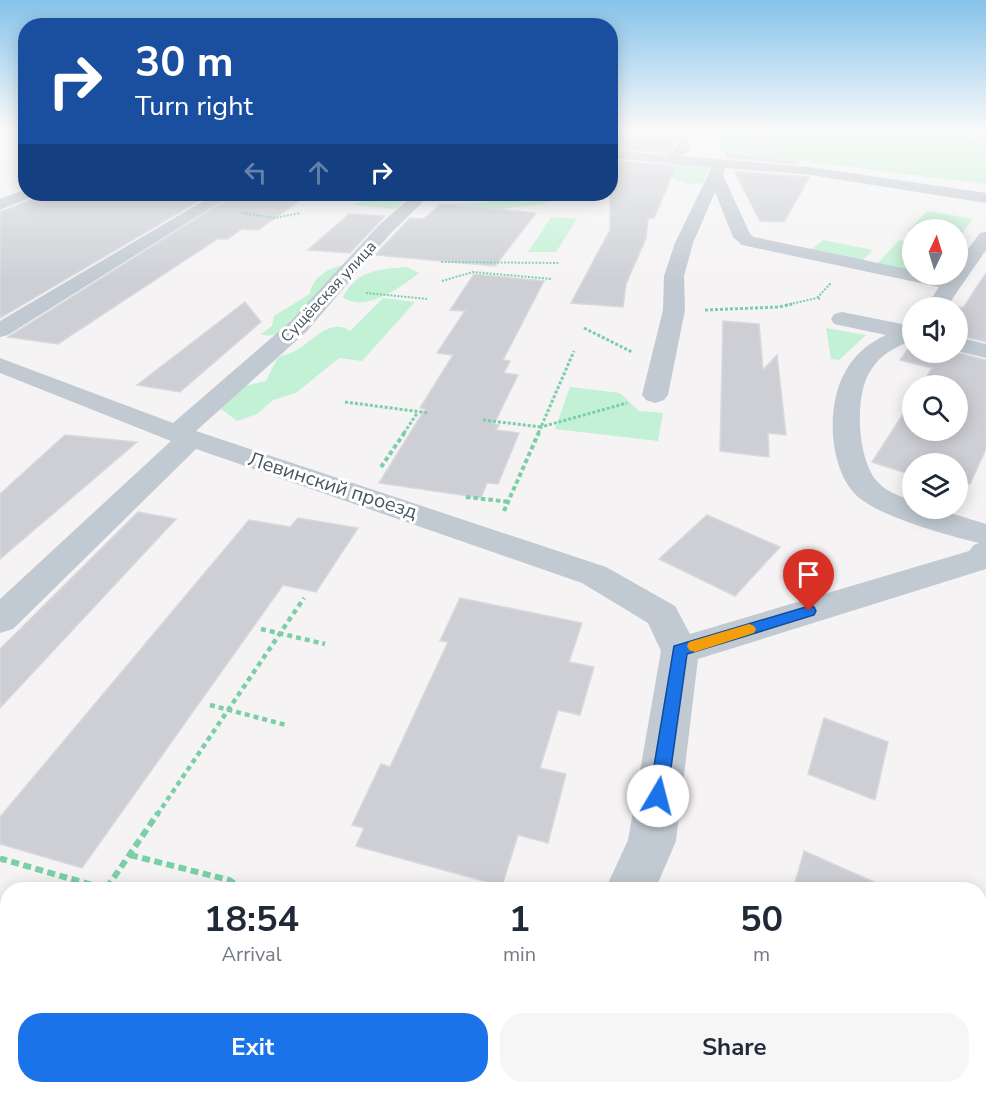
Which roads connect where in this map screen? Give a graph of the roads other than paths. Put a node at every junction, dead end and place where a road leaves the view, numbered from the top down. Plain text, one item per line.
1 (710, 181) edge
2 (721, 181) edge
3 (875, 181) edge
4 (18, 197) edge
5 (986, 198) edge
6 (213, 201) edge
7 (415, 201) edge
8 (0, 205) edge
9 (986, 237) edge
10 (968, 262) edge
11 (902, 273) edge
12 (842, 319) dead end
13 (0, 330) edge
14 (902, 332) edge
15 (902, 337) edge
16 (968, 347) edge
17 (986, 351) edge
18 (0, 365) edge
19 (655, 395) road end
20 (184, 436) junction
21 (986, 535) edge
22 (986, 552) edge
23 (0, 620) edge
24 (671, 633) junction
25 (634, 882) edge

1 - 19 street
2 - 11 street
3 - 5 street
4 - 8 street
6 - 13 street
7 - 20 street, Сущёвская улица
9 - 10 street
12 - 14 street
15 - 21 street
16 - 17 street
18 - 20 street, Левинский проезд
20 - 23 street, Сущёвская улица
20 - 24 street, Левинский проезд
22 - 24 street
24 - 25 street

